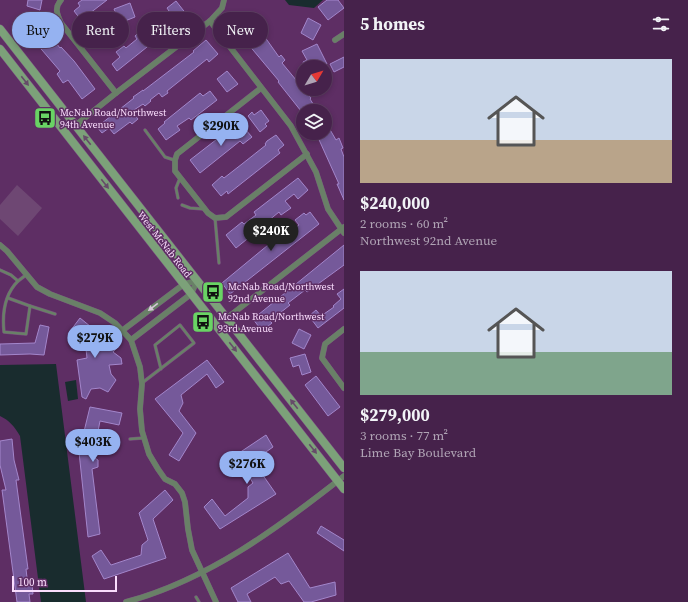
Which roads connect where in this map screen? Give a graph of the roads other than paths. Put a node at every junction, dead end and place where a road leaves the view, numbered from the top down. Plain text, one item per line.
1 (61, 0) edge
2 (224, 0) edge
3 (210, 22) junction
4 (0, 29) edge
5 (344, 34) edge
6 (335, 40) dead end
7 (0, 49) edge
8 (261, 88) junction
9 (116, 93) junction
10 (76, 125) junction
11 (145, 130) dead end
12 (307, 154) junction
13 (174, 160) junction
14 (180, 177) junction
15 (178, 198) dead end
16 (182, 205) dead end
17 (204, 209) junction
18 (215, 218) junction
19 (343, 230) edge
20 (0, 245) edge
21 (219, 263) dead end
22 (0, 270) edge
23 (27, 275) junction
24 (18, 280) junction
25 (197, 281) junction
26 (184, 284) junction
27 (192, 294) junction
28 (8, 298) junction
29 (30, 306) junction
30 (55, 314) dead end
31 (227, 318) junction
32 (344, 329) edge
33 (123, 330) junction
34 (132, 340) junction
35 (161, 369) junction
36 (142, 384) junction
37 (344, 388) edge
38 (144, 437) junction
39 (130, 439) dead end
40 (344, 468) edge
41 (341, 478) edge
42 (344, 489) edge
43 (202, 572) junction
44 (196, 597) dead end
45 (126, 602) edge
46 (199, 602) edge
47 (216, 602) edge

1 - 9 street
2 - 3 street
3 - 8 street
3 - 9 street
4 - 10 main road, West McNab Road
5 - 6 street
7 -> 26 main road, West McNab Road
8 - 12 street
8 - 13 street
9 - 10 street
25 -> 10 main road, West McNab Road
11 - 13 lane
12 - 18 street
12 - 19 street
13 - 14 street
14 - 15 lane
14 - 17 street
16 - 17 lane
17 - 18 street
18 - 21 lane
19 - 31 street
20 - 23 street
22 - 24 lane
23 - 24 lane
23 - 33 street
24 - 28 lane
25 - 26 street
25 - 27 street
25 - 31 main road, West McNab Road
26 - 27 main road, West McNab Road
26 -> 33 street
27 - 34 street
27 -> 41 main road, West McNab Road
28 - 29 lane
28 - 29 lane
29 - 30 lane
40 -> 31 main road, West McNab Road
32 - 37 street
33 - 34 street
34 - 36 street
35 - 35 lane
35 - 36 lane
36 - 38 street
38 - 39 lane
38 - 43 street
41 - 42 main road, West McNab Road
41 - 43 street
43 - 45 street
43 - 47 street
44 - 46 lane

